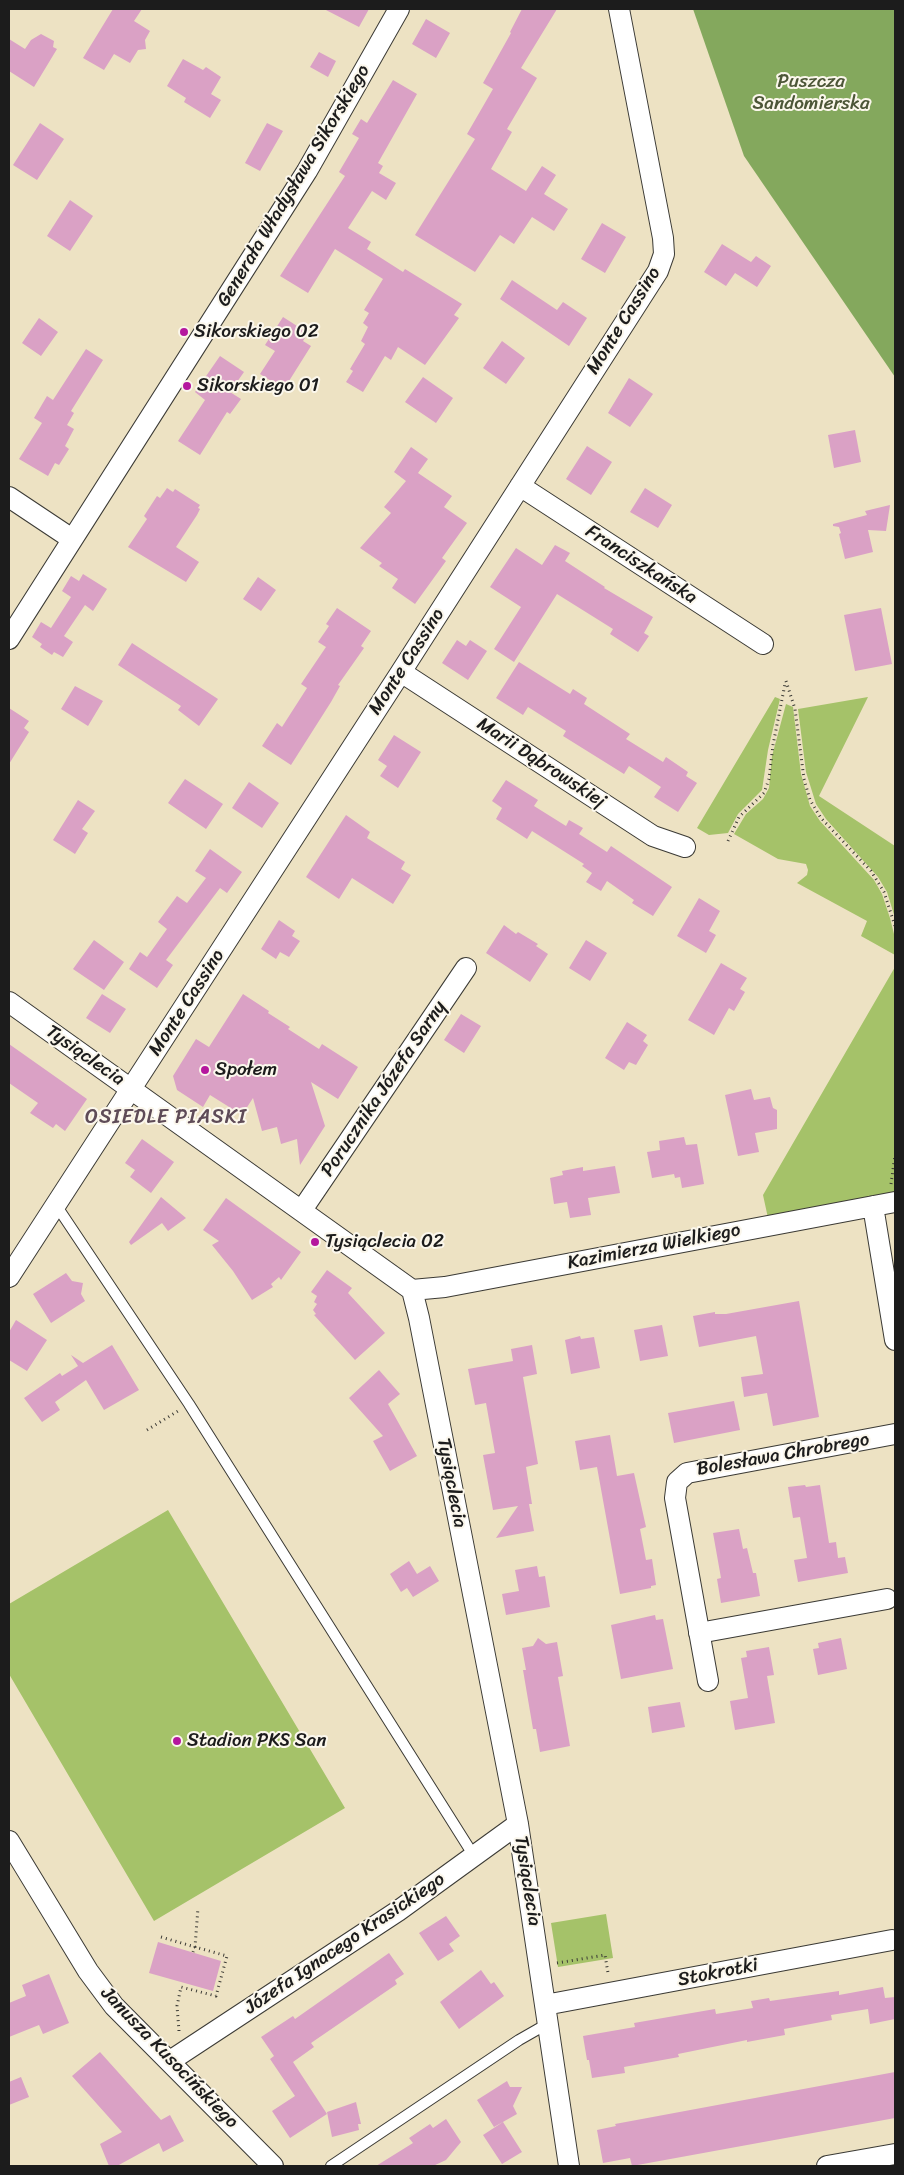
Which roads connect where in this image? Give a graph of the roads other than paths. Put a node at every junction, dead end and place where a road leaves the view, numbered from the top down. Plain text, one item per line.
1 (399, 9) edge
2 (619, 9) edge
3 (520, 486) junction
4 (9, 497) edge
5 (72, 539) junction
6 (9, 640) edge
7 (763, 644) dead end
8 (401, 672) junction
9 (685, 847) dead end
10 (466, 968) dead end
11 (9, 1002) edge
12 (131, 1089) junction
13 (56, 1204) junction
14 (884, 1204) edge
15 (302, 1210) junction
16 (9, 1277) edge
17 (412, 1290) junction
18 (895, 1340) edge
19 (895, 1434) edge
20 (887, 1598) dead end
21 (699, 1633) junction
22 (708, 1680) dead end
23 (518, 1824) junction
24 (9, 1841) edge
25 (474, 1856) junction
26 (892, 1940) dead end
27 (546, 2014) junction
28 (177, 2056) junction
29 (895, 2154) edge
30 (273, 2166) edge
31 (331, 2166) edge
32 (569, 2166) edge
33 (827, 2166) edge

1 - 5 street, Generała Władysława Sikorskiego
2 - 3 street, Monte Cassino
3 - 7 street, Franciszkańska
3 - 8 street, Monte Cassino
4 - 5 street
5 - 6 street, Generała Władysława Sikorskiego
8 - 9 street, Marii Dąbrowskiej
8 - 12 street, Monte Cassino
10 - 15 street, Porucznika Józefa Sarny
11 - 12 street, Tysiąclecia
12 - 13 street, Monte Cassino
12 - 15 street, Tysiąclecia
13 - 16 street, Monte Cassino
13 - 25 lane
14 - 17 street, Kazimierza Wielkiego
14 - 18 street
15 - 17 street, Tysiąclecia
17 - 23 street, Tysiąclecia
19 - 21 street, Bolesława Chrobrego
20 - 21 street
21 - 22 street, Bolesława Chrobrego
23 - 25 street, Józefa Ignacego Krasickiego
23 - 27 street, Tysiąclecia
24 - 28 street, Janusza Kusocińskiego
25 - 28 street, Józefa Ignacego Krasickiego
26 - 27 street, Stokrotki
27 - 31 lane, Stokrotki
27 - 32 street, Tysiąclecia
28 - 30 street, Janusza Kusocińskiego
29 - 33 street

